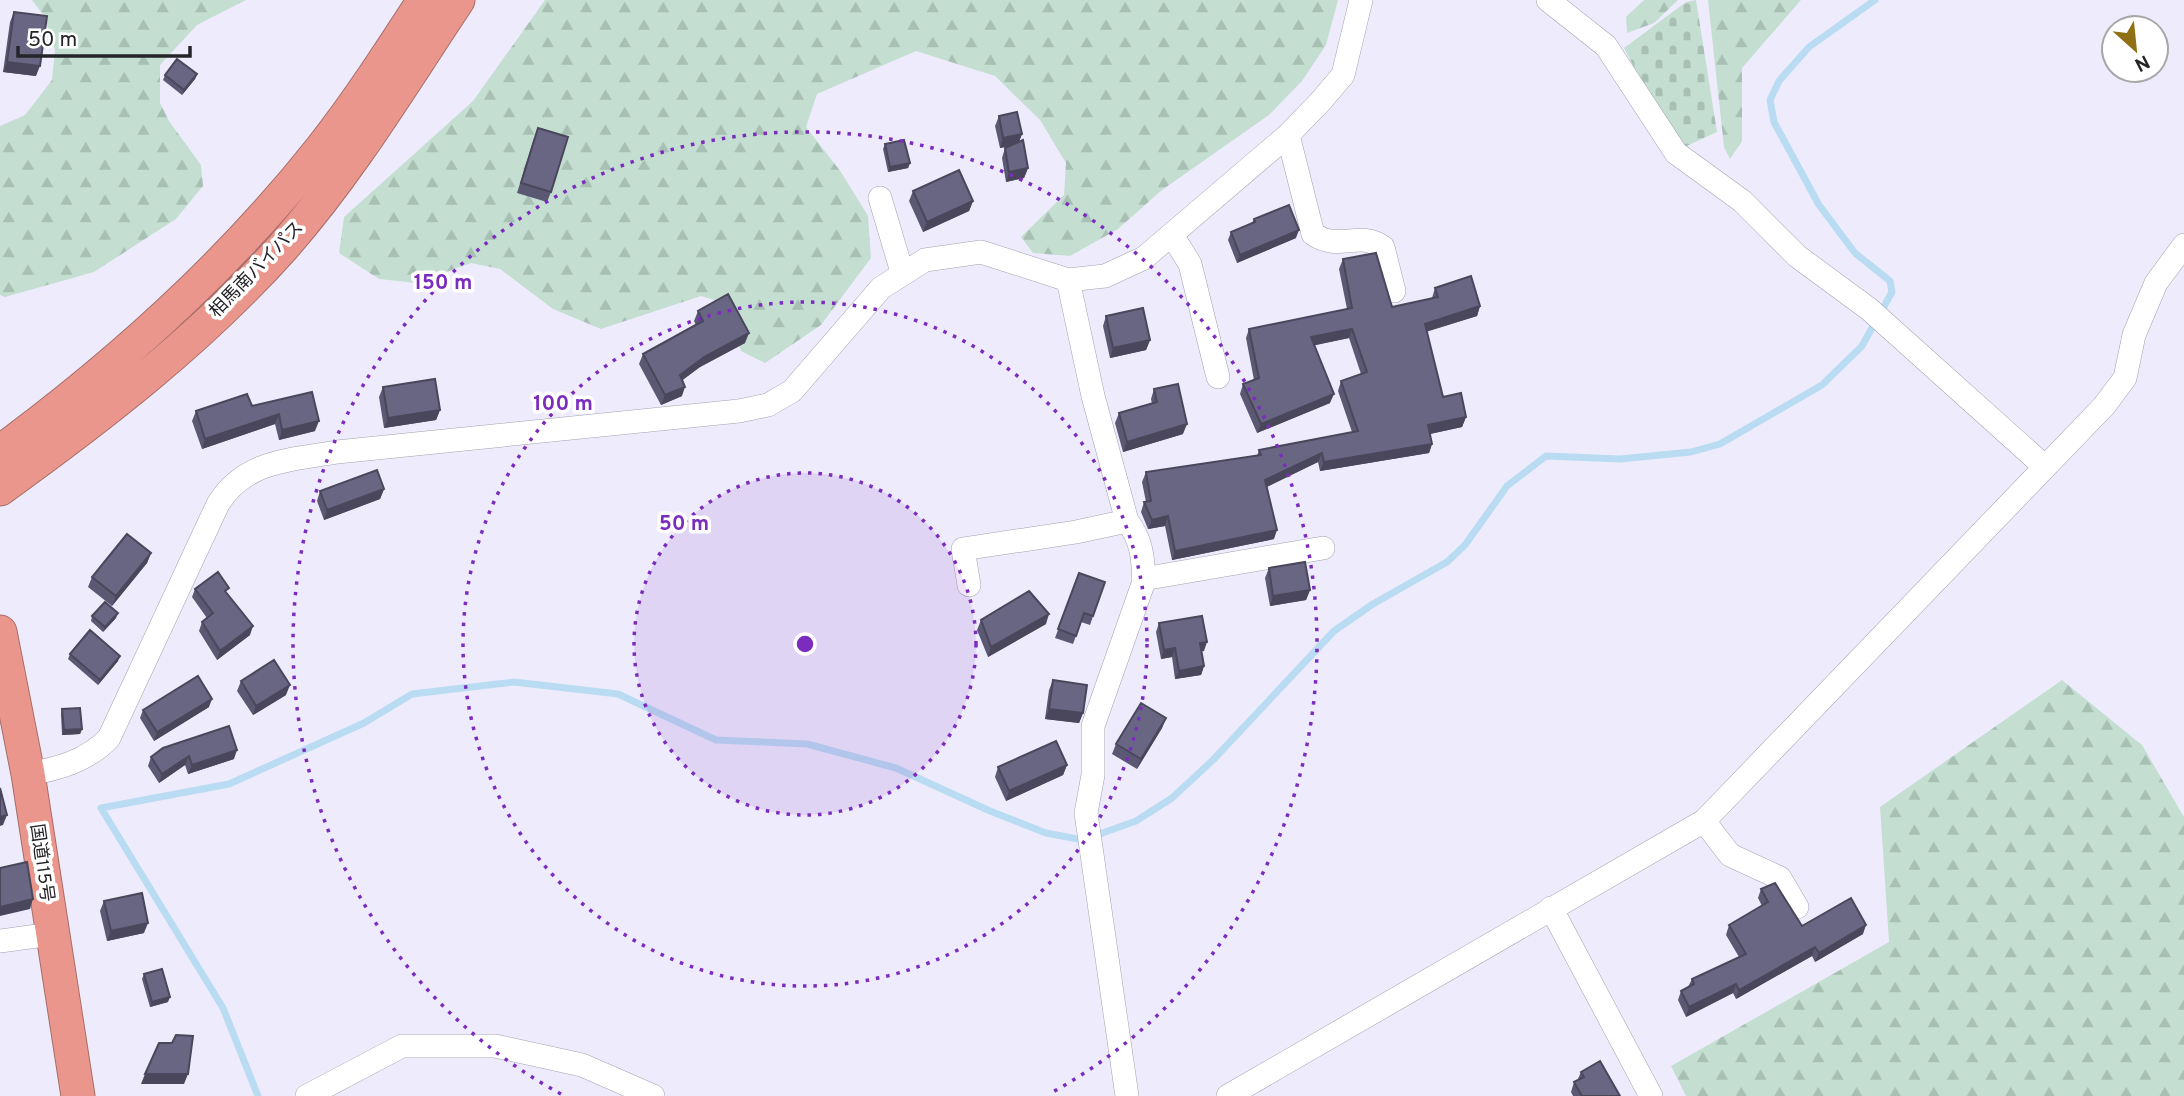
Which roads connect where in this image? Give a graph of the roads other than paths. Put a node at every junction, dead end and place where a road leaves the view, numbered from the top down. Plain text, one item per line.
1 (424, 0) edge
2 (458, 0) edge
3 (1361, 0) edge
4 (1548, 0) edge
5 (1288, 135) junction
6 (880, 198) dead end
7 (1172, 235) junction
8 (2184, 245) edge
9 (902, 272) junction
10 (1068, 280) junction
11 (1394, 291) dead end
12 (1218, 377) dead end
13 (0, 452) edge
14 (2044, 466) junction
15 (0, 489) edge
16 (1127, 520) junction
17 (1323, 548) dead end
18 (1143, 579) junction
19 (969, 585) dead end
20 (0, 632) edge
21 (28, 774) junction
22 (1704, 821) junction
23 (1797, 907) dead end
24 (1552, 908) junction
25 (51, 934) junction
26 (0, 941) edge
27 (1241, 1093) edge
28 (78, 1096) edge
29 (307, 1096) edge
30 (653, 1096) edge
31 (1128, 1096) edge
32 (1651, 1096) edge

1 - 13 highway, 相馬南バイパス
2 - 15 highway, 相馬南バイパス
3 - 5 street
4 - 14 street
5 - 7 street
5 - 11 street
6 - 9 street
7 - 10 street
7 - 12 street
8 - 14 street
9 - 10 street
9 - 21 street
10 - 16 street
14 - 22 street
16 - 18 street
16 - 19 street
17 - 18 street
18 - 31 street
20 - 21 highway, 国道115号
21 - 25 highway, 国道115号
22 - 23 street
22 - 24 street
24 - 27 street
24 - 32 street
25 - 26 street
25 - 28 highway, 国道115号
29 - 30 street

